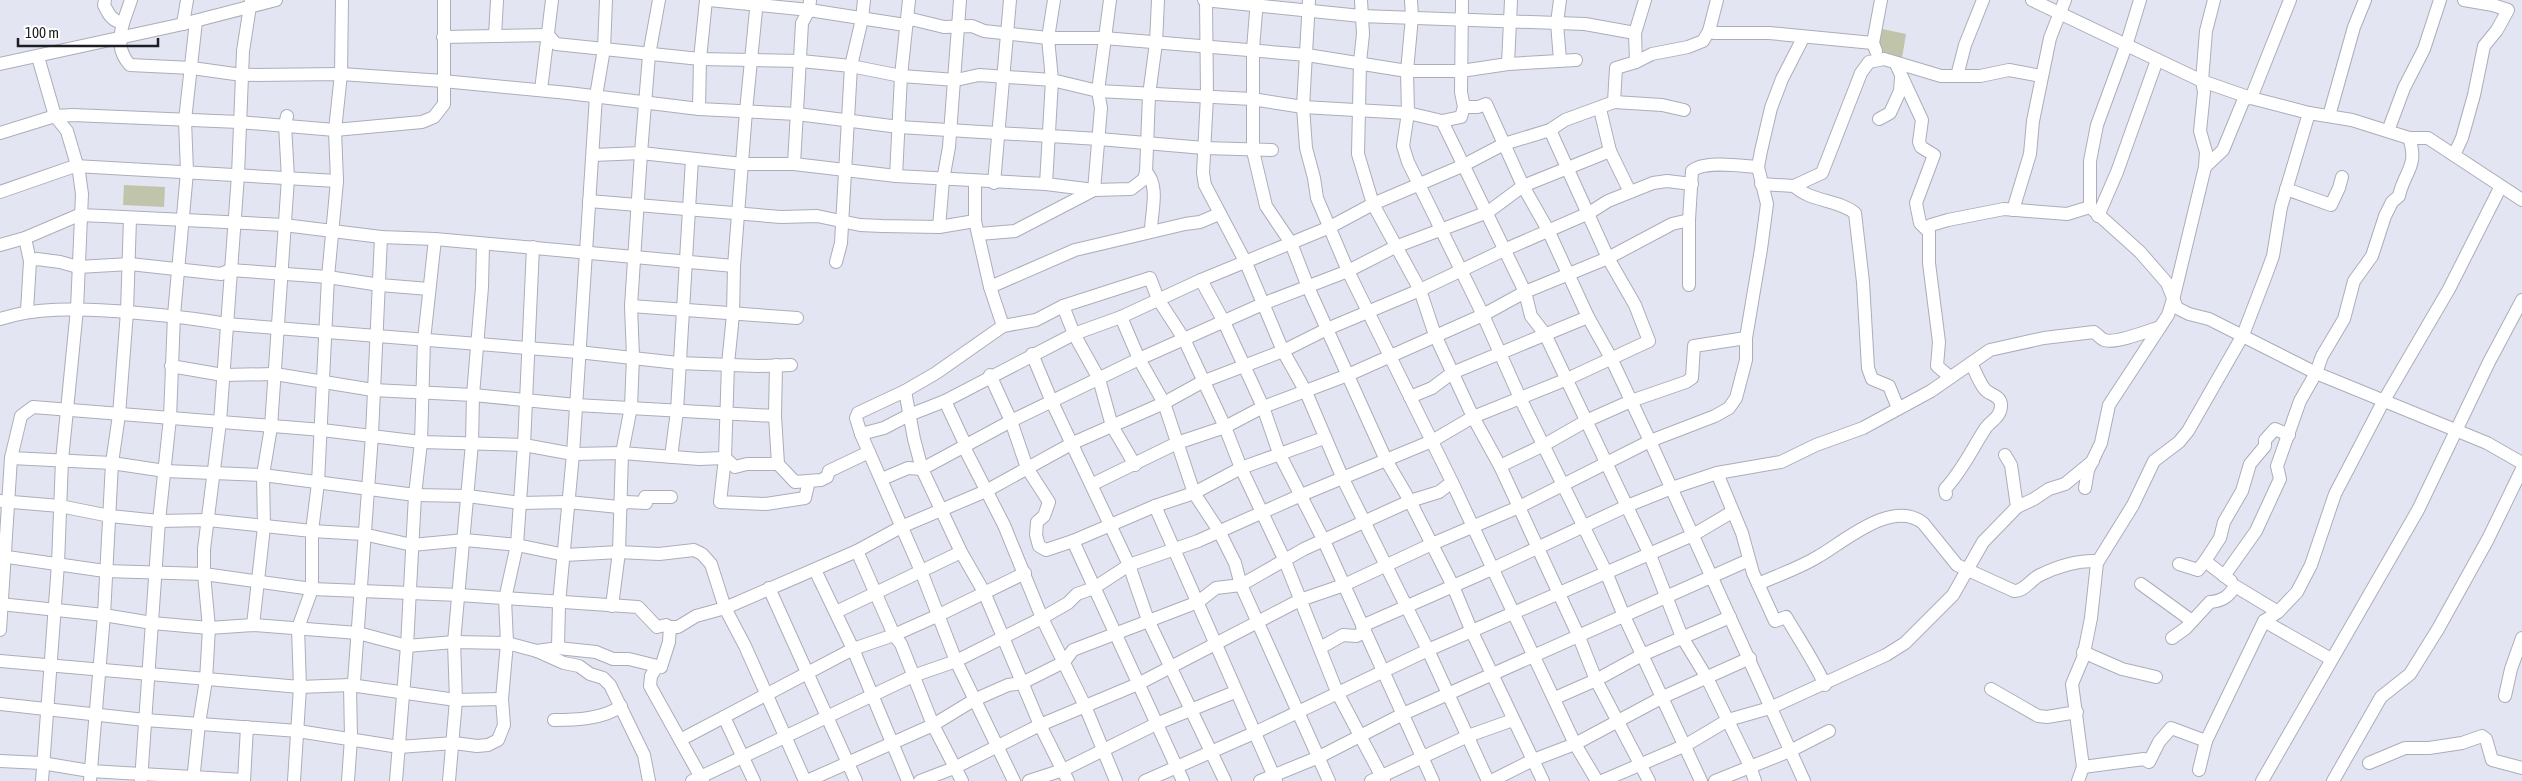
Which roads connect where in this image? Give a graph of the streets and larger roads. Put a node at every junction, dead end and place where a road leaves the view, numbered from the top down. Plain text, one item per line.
1 (105, 0) edge
2 (131, 0) edge
3 (187, 0) edge
4 (276, 0) edge
5 (342, 0) edge
6 (444, 0) edge
7 (497, 0) edge
8 (552, 0) edge
9 (606, 0) edge
10 (659, 0) edge
11 (708, 0) edge
12 (864, 0) edge
13 (909, 0) edge
14 (960, 0) edge
15 (1010, 0) edge
16 (1054, 0) edge
17 (1110, 0) edge
18 (1158, 0) edge
19 (1205, 0) edge
20 (1361, 0) edge
21 (1411, 0) edge
22 (1462, 0) edge
23 (1511, 0) edge
24 (1560, 0) edge
25 (1646, 0) edge
26 (1717, 0) edge
27 (1881, 0) edge
28 (1983, 0) edge
29 (2032, 0) edge
30 (2065, 0) edge
31 (2140, 0) edge
32 (2214, 0) edge
33 (2290, 0) edge
34 (2364, 0) edge
35 (2440, 0) edge
36 (2464, 0) edge
37 (1257, 2) edge
38 (757, 3) edge
39 (250, 4) edge
40 (810, 5) edge
41 (2511, 5) edge
42 (1308, 6) edge
43 (2060, 12) junction
44 (1360, 16) junction
45 (1412, 17) junction
46 (1462, 18) junction
47 (862, 19) junction
48 (123, 23) junction
49 (190, 23) junction
50 (1509, 23) junction
51 (1557, 23) junction
52 (905, 26) junction
53 (959, 26) junction
54 (1007, 32) junction
55 (1709, 32) junction
56 (1635, 33) junction
57 (548, 35) junction
58 (495, 36) junction
59 (444, 37) junction
60 (119, 38) junction
61 (1048, 38) junction
62 (1104, 38) junction
63 (1803, 38) junction
64 (1156, 43) junction
65 (1873, 43) junction
66 (2126, 46) junction
67 (1206, 48) junction
68 (604, 49) junction
69 (1253, 49) junction
70 (649, 55) junction
71 (1307, 55) junction
72 (38, 57) junction
73 (700, 59) junction
74 (751, 60) junction
75 (1560, 60) junction
76 (1576, 60) dead end
77 (2157, 60) junction
78 (801, 61) junction
79 (1360, 62) junction
80 (1636, 62) junction
81 (0, 64) edge
82 (1508, 64) junction
83 (851, 66) junction
84 (1894, 66) junction
85 (192, 68) junction
86 (1407, 70) junction
87 (1460, 71) junction
88 (340, 74) junction
89 (242, 75) junction
90 (901, 76) junction
91 (1004, 76) junction
92 (1956, 76) junction
93 (2041, 76) junction
94 (956, 80) junction
95 (1052, 80) junction
96 (443, 81) junction
97 (2202, 81) junction
98 (541, 90) junction
99 (1098, 91) junction
100 (1149, 95) junction
101 (596, 96) junction
102 (1207, 96) junction
103 (2251, 98) junction
104 (1252, 99) junction
105 (1614, 102) junction
106 (646, 104) junction
107 (1303, 107) junction
108 (1464, 107) junction
109 (699, 109) junction
110 (1600, 109) junction
111 (746, 110) junction
112 (1684, 110) dead end
113 (1358, 112) junction
114 (1408, 113) junction
115 (2309, 113) junction
116 (797, 114) junction
117 (55, 116) junction
118 (2330, 116) junction
119 (1879, 119) dead end
120 (186, 120) junction
121 (848, 120) junction
122 (286, 121) junction
123 (1442, 121) junction
124 (239, 122) junction
125 (899, 127) junction
126 (951, 129) junction
127 (335, 130) junction
128 (1550, 130) junction
129 (2388, 131) junction
130 (0, 133) edge
131 (999, 135) junction
132 (1050, 138) junction
133 (2409, 138) junction
134 (1099, 139) junction
135 (1504, 144) junction
136 (1148, 145) junction
137 (1204, 148) junction
138 (1272, 150) dead end
139 (1253, 151) junction
140 (1610, 151) junction
141 (641, 152) junction
142 (593, 155) junction
143 (2454, 155) junction
144 (692, 159) junction
145 (742, 164) junction
146 (794, 164) junction
147 (76, 166) junction
148 (1462, 166) junction
149 (1758, 167) junction
150 (2205, 167) junction
151 (1566, 168) junction
152 (188, 172) junction
153 (846, 172) junction
154 (1146, 172) junction
155 (238, 175) junction
156 (896, 176) junction
157 (2342, 177) dead end
158 (288, 178) junction
159 (337, 180) junction
160 (943, 180) junction
161 (975, 182) junction
162 (994, 183) junction
163 (1046, 184) junction
164 (1692, 184) junction
165 (1761, 184) junction
166 (1419, 186) junction
167 (1523, 186) junction
168 (1794, 186) junction
169 (2500, 188) junction
170 (2286, 189) junction
171 (1094, 190) junction
172 (0, 192) edge
173 (1630, 192) junction
174 (2522, 200) edge
175 (589, 201) junction
176 (637, 204) junction
177 (1373, 204) junction
178 (689, 210) junction
179 (2013, 210) junction
180 (1488, 212) junction
181 (2094, 212) junction
182 (1589, 213) junction
183 (738, 214) junction
184 (1219, 214) junction
185 (79, 215) junction
186 (130, 218) junction
187 (184, 219) junction
188 (975, 220) junction
189 (1689, 220) junction
190 (234, 222) junction
191 (842, 222) junction
192 (284, 226) junction
193 (939, 227) junction
194 (1330, 227) junction
195 (1440, 228) junction
196 (1926, 228) junction
197 (332, 230) junction
198 (1548, 230) junction
199 (1151, 231) junction
200 (979, 234) junction
201 (381, 237) junction
202 (25, 238) junction
203 (435, 239) junction
204 (1291, 243) junction
205 (483, 244) junction
206 (0, 245) edge
207 (534, 247) junction
208 (1394, 247) junction
209 (1504, 250) junction
210 (587, 253) junction
211 (634, 256) junction
212 (1608, 258) junction
213 (30, 261) junction
214 (686, 262) junction
215 (836, 262) dead end
216 (1246, 263) junction
217 (130, 264) junction
218 (734, 266) junction
219 (78, 267) junction
220 (179, 269) junction
221 (230, 270) junction
222 (1348, 271) junction
223 (1462, 271) junction
224 (281, 274) junction
225 (1570, 275) junction
226 (328, 277) junction
227 (1201, 280) junction
228 (380, 285) junction
229 (1690, 285) dead end
230 (990, 287) junction
231 (1308, 287) junction
232 (428, 289) junction
233 (1420, 290) junction
234 (1525, 292) junction
235 (2174, 296) junction
236 (1158, 299) junction
237 (2522, 300) edge
238 (1265, 303) junction
239 (631, 306) junction
240 (1063, 306) junction
241 (77, 309) junction
242 (682, 309) junction
243 (27, 312) junction
244 (127, 312) junction
245 (1369, 312) junction
246 (1483, 314) junction
247 (174, 315) junction
248 (734, 315) junction
249 (1121, 316) junction
250 (1588, 317) junction
251 (797, 318) dead end
252 (0, 319) edge
253 (1224, 322) junction
254 (226, 324) junction
255 (1003, 326) junction
256 (278, 327) junction
257 (2160, 327) junction
258 (1327, 329) junction
259 (326, 333) junction
260 (1074, 334) junction
261 (1545, 334) junction
262 (378, 335) junction
263 (1435, 335) junction
264 (2243, 335) junction
265 (1746, 338) junction
266 (1184, 339) junction
267 (424, 340) junction
268 (478, 346) junction
269 (528, 349) junction
270 (1283, 351) junction
271 (578, 352) junction
272 (1032, 354) junction
273 (1499, 354) junction
274 (1389, 355) junction
275 (633, 357) junction
276 (1611, 358) junction
277 (1139, 359) junction
278 (678, 363) junction
279 (1971, 363) junction
280 (728, 364) junction
281 (776, 365) junction
282 (792, 365) dead end
283 (1243, 365) junction
284 (171, 366) junction
285 (1452, 373) junction
286 (2316, 373) junction
287 (275, 374) junction
288 (223, 375) junction
289 (990, 375) junction
290 (1348, 375) junction
291 (1950, 377) junction
292 (1099, 379) junction
293 (1565, 380) junction
294 (323, 381) junction
295 (1202, 382) junction
296 (373, 390) junction
297 (906, 391) junction
298 (1306, 392) junction
299 (422, 393) junction
300 (473, 395) junction
301 (1410, 398) junction
302 (1520, 398) junction
303 (945, 401) junction
304 (1631, 401) junction
305 (526, 402) junction
306 (1052, 402) junction
307 (2383, 402) junction
308 (1164, 403) junction
309 (576, 405) junction
310 (631, 407) junction
311 (1263, 407) junction
312 (1898, 408) junction
313 (68, 410) junction
314 (677, 411) junction
315 (727, 414) junction
316 (119, 415) junction
317 (909, 415) junction
318 (775, 416) junction
319 (1472, 417) junction
320 (170, 418) junction
321 (1011, 421) junction
322 (1586, 421) junction
323 (220, 422) junction
324 (1112, 426) junction
325 (271, 427) junction
326 (1225, 427) junction
327 (322, 430) junction
328 (2457, 430) junction
329 (861, 434) junction
330 (372, 435) junction
331 (2289, 435) junction
332 (1324, 438) junction
333 (1432, 441) junction
334 (1650, 441) junction
335 (420, 442) junction
336 (472, 443) junction
337 (1073, 444) junction
338 (1177, 444) junction
339 (524, 445) junction
340 (1544, 445) junction
341 (966, 446) junction
342 (869, 452) junction
343 (622, 453) junction
344 (573, 454) junction
345 (1279, 454) junction
346 (2005, 455) dead end
347 (671, 457) junction
348 (11, 458) junction
349 (725, 458) junction
350 (62, 460) junction
351 (1386, 460) junction
352 (2093, 461) junction
353 (112, 463) junction
354 (1607, 463) junction
355 (2522, 463) edge
356 (778, 464) junction
357 (1135, 464) junction
358 (1500, 466) junction
359 (1027, 468) junction
360 (1241, 468) junction
361 (922, 469) junction
362 (2522, 469) edge
363 (165, 471) junction
364 (213, 472) junction
365 (1717, 473) junction
366 (263, 475) junction
367 (882, 479) junction
368 (1343, 479) junction
369 (810, 481) junction
370 (318, 482) junction
371 (1452, 482) junction
372 (1093, 484) junction
373 (1563, 484) junction
374 (367, 488) junction
375 (1672, 488) junction
376 (2085, 488) dead end
377 (986, 491) junction
378 (1194, 493) junction
379 (1946, 494) dead end
380 (415, 495) junction
381 (468, 496) junction
382 (1299, 496) junction
383 (671, 497) dead end
384 (1410, 501) junction
385 (4, 502) edge
386 (568, 502) junction
387 (520, 503) junction
388 (60, 506) junction
389 (1155, 506) junction
390 (1627, 506) junction
391 (619, 507) junction
392 (1519, 507) junction
393 (2016, 507) junction
394 (943, 510) junction
395 (1732, 512) junction
396 (1263, 514) junction
397 (110, 516) junction
398 (208, 520) junction
399 (159, 521) junction
400 (1365, 521) junction
401 (1110, 524) junction
402 (1472, 526) junction
403 (264, 527) junction
404 (901, 527) junction
405 (1583, 527) junction
406 (312, 531) junction
407 (1219, 531) junction
408 (363, 534) junction
409 (1694, 535) junction
410 (464, 540) junction
411 (1073, 541) junction
412 (1324, 541) junction
413 (1432, 544) junction
414 (412, 545) junction
415 (517, 545) junction
416 (1536, 548) junction
417 (1174, 550) junction
418 (619, 552) junction
419 (857, 552) junction
420 (962, 552) junction
421 (1650, 554) junction
422 (565, 555) junction
423 (2, 556) edge
424 (1749, 560) junction
425 (1285, 561) junction
426 (2098, 561) junction
427 (2205, 561) junction
428 (58, 564) junction
429 (2179, 564) dead end
430 (1129, 565) junction
431 (1386, 565) junction
432 (815, 570) junction
433 (1492, 570) junction
434 (1968, 570) junction
435 (106, 571) junction
436 (922, 571) junction
437 (156, 572) junction
438 (1606, 572) junction
439 (1025, 573) junction
440 (204, 574) junction
441 (1712, 576) junction
442 (2224, 576) junction
443 (257, 582) junction
444 (1758, 584) junction
445 (2141, 584) dead end
446 (1241, 585) junction
447 (1344, 585) junction
448 (1453, 586) junction
449 (2236, 586) junction
450 (768, 588) junction
451 (1094, 588) junction
452 (312, 589) junction
453 (361, 590) junction
454 (876, 592) junction
455 (984, 592) junction
456 (1558, 592) junction
457 (409, 594) junction
458 (460, 595) junction
459 (505, 599) junction
460 (1666, 599) junction
461 (1300, 600) junction
462 (1198, 602) junction
463 (559, 603) junction
464 (1, 604) edge
465 (612, 606) junction
466 (1406, 606) junction
467 (725, 608) junction
468 (54, 610) junction
469 (836, 612) junction
470 (2278, 612) junction
471 (1514, 613) junction
472 (104, 614) junction
473 (939, 615) junction
474 (1624, 616) junction
475 (1730, 616) junction
476 (1042, 618) junction
477 (1148, 620) junction
478 (1257, 621) junction
479 (2192, 621) junction
480 (2264, 621) junction
481 (152, 623) junction
482 (253, 625) junction
483 (670, 627) junction
484 (209, 628) junction
485 (298, 628) junction
486 (1364, 629) junction
487 (0, 630) edge
488 (1472, 632) junction
489 (358, 633) junction
490 (894, 635) junction
491 (1116, 635) junction
492 (1002, 637) junction
493 (1579, 637) junction
494 (1682, 637) junction
495 (2172, 638) dead end
496 (2522, 638) edge
497 (454, 642) junction
498 (1215, 642) junction
499 (507, 643) junction
500 (407, 646) junction
501 (558, 648) junction
502 (1320, 648) junction
503 (853, 650) junction
504 (1428, 650) junction
505 (537, 651) junction
506 (2083, 652) junction
507 (1642, 654) junction
508 (1534, 656) junction
509 (1750, 658) junction
510 (2331, 659) junction
511 (0, 661) edge
512 (956, 661) junction
513 (1064, 662) junction
514 (49, 665) junction
515 (661, 667) junction
516 (99, 668) junction
517 (1171, 668) junction
518 (1382, 671) junction
519 (149, 674) junction
520 (807, 674) junction
521 (1492, 674) junction
522 (913, 676) junction
523 (1707, 678) junction
524 (2156, 678) dead end
525 (206, 680) junction
526 (1596, 680) junction
527 (1022, 683) junction
528 (1138, 684) junction
529 (350, 685) junction
530 (1825, 685) junction
531 (300, 687) junction
532 (1991, 689) dead end
533 (1235, 692) junction
534 (1337, 692) junction
535 (402, 694) junction
536 (767, 694) junction
537 (1448, 694) junction
538 (873, 696) junction
539 (2505, 696) dead end
540 (1664, 697) junction
541 (1556, 698) junction
542 (502, 699) junction
543 (456, 700) junction
544 (974, 700) junction
545 (0, 704) edge
546 (621, 706) junction
547 (1085, 706) junction
548 (46, 708) junction
549 (1770, 708) junction
550 (1192, 710) junction
551 (1297, 712) junction
552 (2077, 712) junction
553 (1403, 714) junction
554 (97, 715) junction
555 (724, 717) junction
556 (828, 718) junction
557 (145, 720) junction
558 (554, 720) dead end
559 (1513, 720) junction
560 (1728, 720) junction
561 (1618, 721) junction
562 (198, 724) junction
563 (933, 724) junction
564 (1156, 724) junction
565 (1040, 726) junction
566 (247, 727) junction
567 (298, 731) junction
568 (1829, 731) dead end
569 (1254, 733) junction
570 (1361, 734) junction
571 (1468, 736) junction
572 (351, 738) junction
573 (786, 738) junction
574 (682, 739) junction
575 (2206, 740) junction
576 (892, 742) junction
577 (454, 743) junction
578 (1575, 744) junction
579 (997, 745) junction
580 (1686, 745) junction
581 (399, 747) junction
582 (1104, 749) junction
583 (1790, 751) junction
584 (1211, 752) junction
585 (1423, 756) junction
586 (744, 757) junction
587 (1319, 757) junction
588 (1533, 760) junction
589 (0, 761) edge
590 (848, 762) junction
591 (42, 763) junction
592 (2369, 763) dead end
593 (1640, 764) junction
594 (1750, 766) junction
595 (2083, 767) junction
596 (954, 768) junction
597 (1176, 768) junction
598 (2522, 768) edge
599 (2199, 770) dead end
600 (1065, 775) edge
601 (90, 776) edge
602 (141, 777) edge
603 (1274, 778) edge
604 (193, 779) edge
605 (1379, 779) edge
606 (699, 780) edge
607 (42, 781) edge
608 (244, 781) edge
609 (294, 781) edge
610 (348, 781) edge
611 (396, 781) edge
612 (449, 781) edge
613 (649, 781) edge
614 (754, 781) edge
615 (806, 781) edge
616 (856, 781) edge
617 (908, 781) edge
618 (920, 781) edge
619 (962, 781) edge
620 (1014, 781) edge
621 (1029, 781) edge
622 (1116, 781) edge
623 (1145, 781) edge
624 (1183, 781) edge
625 (1225, 781) edge
626 (1260, 781) edge
627 (1329, 781) edge
628 (1433, 781) edge
629 (1489, 781) edge
630 (1543, 781) edge
631 (1596, 781) edge
632 (1602, 781) edge
633 (1649, 781) edge
634 (1701, 781) edge
635 (1715, 781) edge
636 (1755, 781) edge
637 (1804, 781) edge
638 (2078, 781) edge
639 (2262, 781) edge
640 (2333, 781) edge

1 - 48 street
2 - 48 street
3 - 49 street
4 - 39 street
5 - 88 street
6 - 59 street
7 - 58 street
8 - 57 street
9 - 68 street
10 - 70 street
11 - 38 street
11 - 73 street
12 - 47 street
13 - 52 street
14 - 53 street
15 - 54 street
16 - 61 street
17 - 62 street
18 - 64 street
19 - 37 street
19 - 67 street
20 - 44 street
21 - 45 street
22 - 46 street
23 - 50 street
24 - 51 street
25 - 56 street
26 - 55 street
27 - 65 street
28 - 92 street
29 - 43 street
30 - 43 street
31 - 66 street
32 - 97 street
33 - 103 street
34 - 118 street
35 - 129 street
36 - 41 street
37 - 42 street
37 - 69 street
38 - 40 street
38 - 74 street
39 - 49 street
39 - 89 street
40 - 47 street
40 - 78 street
41 - 143 street
42 - 44 street
42 - 71 street
43 - 66 street
43 - 93 street
44 - 45 street
44 - 79 street
45 - 46 street
45 - 86 street
46 - 50 street
46 - 87 street
47 - 52 street
47 - 83 street
48 - 60 street
49 - 60 street
49 - 85 street
50 - 51 street
50 - 82 street
51 - 56 street
51 - 75 street
52 - 53 street
52 - 90 street
53 - 54 street
53 - 94 street
54 - 61 street
54 - 91 street
55 - 63 street
55 - 80 street
56 - 80 street
57 - 58 street
57 - 68 street
57 - 98 street
58 - 59 street
59 - 96 street
60 - 72 street
60 - 85 street
61 - 62 street
61 - 95 street
62 - 64 street
62 - 99 street
63 - 65 street
63 - 149 street
64 - 67 street
64 - 100 street
65 - 84 street
66 - 77 street
66 - 181 street
67 - 69 street
67 - 102 street
68 - 70 street
68 - 101 street
69 - 71 street
69 - 104 street
70 - 73 street
70 - 106 street
71 - 79 street
71 - 107 street
72 - 81 street
72 - 117 street
73 - 74 street
73 - 109 street
74 - 78 street
74 - 111 street
75 - 76 street
75 - 82 street
77 - 97 street
77 - 181 street
78 - 83 street
78 - 116 street
79 - 86 street
79 - 113 street
80 - 105 street
82 - 87 street
83 - 90 street
83 - 121 street
84 - 92 street
84 - 119 street
84 - 168 street
84 - 196 street
85 - 89 street
85 - 120 street
86 - 87 street
86 - 114 street
87 - 108 street
88 - 89 street
88 - 96 street
88 - 127 street
89 - 124 street
90 - 94 street
90 - 125 street
91 - 94 street
91 - 95 street
91 - 131 street
92 - 93 street
93 - 179 street
94 - 126 street
95 - 99 street
95 - 132 street
96 - 98 street
96 - 127 street
97 - 103 street
97 - 150 street
98 - 101 street
99 - 100 street
99 - 134 street
100 - 102 street
100 - 136 street
101 - 106 street
101 - 142 street
102 - 104 street
102 - 137 street
103 - 115 street
103 - 150 street
104 - 107 street
104 - 139 street
105 - 110 street
105 - 112 street
106 - 109 street
106 - 141 street
107 - 113 street
107 - 194 street
108 - 123 street
108 - 135 street
109 - 111 street
110 - 128 street
110 - 140 street
111 - 116 street
111 - 145 street
113 - 114 street
113 - 177 street
114 - 123 street
114 - 166 street
115 - 118 street
115 - 170 street
116 - 121 street
116 - 146 street
117 - 120 street
117 - 130 street
117 - 147 street
118 - 129 street
120 - 124 street
120 - 152 street
121 - 125 street
121 - 153 street
122 - 124 street
122 - 127 street
122 - 158 street
123 - 148 street
124 - 155 street
125 - 126 street
125 - 156 street
126 - 131 street
126 - 160 street
127 - 159 street
128 - 135 street
128 - 151 street
129 - 133 street
131 - 132 street
131 - 162 street
132 - 134 street
132 - 163 street
133 - 143 street
133 - 286 street
134 - 136 street
134 - 171 street
135 - 148 street
135 - 167 street
136 - 137 street
136 - 154 street
137 - 139 street
137 - 184 street
138 - 139 street
139 - 204 street
140 - 151 street
140 - 173 street
141 - 142 street
141 - 144 street
141 - 176 street
142 - 175 street
143 - 169 street
144 - 145 street
144 - 178 street
145 - 146 street
145 - 183 street
146 - 153 street
147 - 152 street
147 - 172 street
147 - 185 street
148 - 166 street
148 - 180 street
149 - 164 street
149 - 165 street
150 - 235 street
151 - 167 street
151 - 182 street
152 - 155 street
152 - 187 street
153 - 156 street
153 - 191 street
154 - 171 street
154 - 199 street
155 - 158 street
155 - 190 street
156 - 160 street
157 - 170 street
158 - 159 street
158 - 192 street
159 - 197 street
160 - 161 street
160 - 193 street
161 - 162 street
161 - 188 street
162 - 163 street
163 - 171 street
164 - 173 street
164 - 189 street
165 - 168 street
165 - 265 street
166 - 177 street
166 - 195 street
167 - 180 street
167 - 198 street
168 - 312 street
169 - 174 street
169 - 307 street
170 - 264 street
171 - 200 street
173 - 182 street
175 - 176 street
175 - 210 street
176 - 178 street
176 - 211 street
177 - 194 street
177 - 208 street
178 - 183 street
178 - 214 street
179 - 181 street
179 - 196 street
180 - 195 street
180 - 209 street
181 - 235 street
182 - 198 street
182 - 212 street
183 - 191 street
183 - 218 street
184 - 199 street
184 - 216 street
185 - 186 street
185 - 202 street
185 - 219 street
186 - 187 street
186 - 217 street
187 - 190 street
187 - 220 street
188 - 193 street
188 - 200 street
189 - 212 street
189 - 229 street
190 - 192 street
190 - 221 street
191 - 193 street
191 - 215 street
192 - 197 street
192 - 224 street
194 - 204 street
194 - 222 street
195 - 208 street
195 - 223 street
196 - 291 street
197 - 201 street
197 - 226 street
198 - 209 street
198 - 225 street
199 - 230 street
200 - 230 street
201 - 203 street
201 - 228 street
202 - 206 street
202 - 213 street
203 - 205 street
203 - 232 street
204 - 216 street
204 - 231 street
205 - 207 street
205 - 268 street
207 - 210 street
207 - 269 street
208 - 222 street
208 - 233 street
209 - 223 street
209 - 234 street
210 - 211 street
210 - 271 street
211 - 214 street
211 - 239 street
212 - 225 street
212 - 276 street
213 - 219 street
213 - 243 street
214 - 218 street
214 - 242 street
216 - 227 street
216 - 238 street
217 - 219 street
217 - 220 street
217 - 244 street
218 - 248 street
219 - 241 street
220 - 221 street
220 - 247 street
221 - 224 street
221 - 254 street
222 - 231 street
222 - 245 street
223 - 233 street
223 - 246 street
224 - 226 street
224 - 256 street
225 - 234 street
225 - 250 street
226 - 228 street
226 - 259 street
227 - 236 street
227 - 253 street
228 - 232 street
228 - 262 street
230 - 255 street
231 - 238 street
231 - 258 street
232 - 267 street
233 - 245 street
233 - 263 street
234 - 246 street
234 - 261 street
235 - 257 street
235 - 264 street
236 - 240 street
236 - 249 street
236 - 266 street
237 - 328 street
238 - 253 street
238 - 270 street
239 - 242 street
239 - 275 street
240 - 255 street
240 - 260 street
241 - 243 street
241 - 244 street
241 - 313 street
242 - 248 street
242 - 278 street
243 - 252 street
244 - 247 street
244 - 316 street
245 - 258 street
245 - 274 street
246 - 263 street
246 - 273 street
247 - 254 street
247 - 284 street
248 - 251 street
248 - 280 street
249 - 260 street
249 - 277 street
250 - 261 street
250 - 276 street
253 - 266 street
253 - 283 street
254 - 256 street
254 - 288 street
255 - 297 street
256 - 259 street
256 - 287 street
257 - 279 street
257 - 352 street
258 - 270 street
258 - 290 street
259 - 262 street
259 - 294 street
260 - 272 street
260 - 292 street
261 - 273 street
261 - 293 street
262 - 267 street
262 - 296 street
263 - 274 street
263 - 285 street
264 - 286 street
264 - 426 street
265 - 304 street
265 - 334 street
266 - 277 street
266 - 295 street
267 - 268 street
267 - 299 street
268 - 269 street
268 - 300 street
269 - 271 street
269 - 305 street
270 - 283 street
270 - 298 street
271 - 275 street
271 - 309 street
272 - 289 street
272 - 306 street
273 - 285 street
273 - 302 street
274 - 290 street
274 - 301 street
275 - 278 street
275 - 310 street
276 - 293 street
276 - 304 street
277 - 292 street
277 - 308 street
278 - 280 street
278 - 314 street
279 - 291 street
279 - 379 street
280 - 281 street
280 - 315 street
281 - 282 street
281 - 318 street
283 - 295 street
283 - 311 street
284 - 288 street
284 - 320 street
285 - 301 street
285 - 319 street
286 - 307 street
286 - 331 street
287 - 288 street
287 - 294 street
287 - 325 street
288 - 323 street
289 - 303 street
289 - 321 street
290 - 298 street
290 - 351 street
291 - 312 street
292 - 306 street
292 - 324 street
293 - 302 street
293 - 322 street
294 - 296 street
294 - 327 street
295 - 308 street
295 - 326 street
296 - 299 street
296 - 330 street
297 - 317 street
297 - 329 street
298 - 311 street
298 - 332 street
299 - 300 street
299 - 335 street
300 - 305 street
300 - 336 street
301 - 333 street
302 - 319 street
302 - 340 street
303 - 317 street
303 - 341 street
304 - 322 street
304 - 334 street
305 - 309 street
305 - 339 street
306 - 321 street
306 - 337 street
307 - 328 street
307 - 470 street
308 - 324 street
308 - 338 street
309 - 310 street
309 - 344 street
310 - 314 street
310 - 343 street
311 - 326 street
311 - 345 street
312 - 365 street
313 - 316 street
313 - 348 street
313 - 350 street
314 - 315 street
314 - 347 street
315 - 318 street
315 - 349 street
316 - 320 street
316 - 353 street
317 - 329 street
317 - 361 street
318 - 356 street
319 - 333 street
319 - 358 street
320 - 323 street
320 - 363 street
321 - 341 street
321 - 359 street
322 - 340 street
322 - 354 street
323 - 325 street
323 - 364 street
324 - 337 street
324 - 357 street
325 - 327 street
325 - 366 street
326 - 338 street
326 - 360 street
327 - 330 street
327 - 370 street
328 - 355 street
328 - 510 street
329 - 342 street
330 - 335 street
330 - 374 street
331 - 427 street
331 - 442 street
332 - 345 street
332 - 368 street
333 - 351 street
333 - 371 street
334 - 354 street
334 - 375 street
335 - 336 street
335 - 380 street
336 - 339 street
336 - 381 street
337 - 359 street
337 - 372 street
338 - 357 street
338 - 378 street
339 - 344 street
339 - 387 street
340 - 358 street
340 - 373 street
341 - 361 street
341 - 377 street
342 - 367 street
342 - 369 street
343 - 344 street
343 - 347 street
343 - 391 street
344 - 386 street
345 - 360 street
345 - 382 street
346 - 393 street
347 - 349 street
348 - 350 street
348 - 385 street
349 - 356 street
349 - 369 street
350 - 353 street
350 - 388 street
351 - 368 street
351 - 384 street
352 - 376 street
352 - 393 street
353 - 363 street
353 - 397 street
354 - 373 street
354 - 390 street
356 - 369 street
357 - 372 street
358 - 392 street
359 - 377 street
359 - 411 street
360 - 378 street
360 - 396 street
361 - 367 street
361 - 394 street
362 - 640 street
363 - 364 street
363 - 399 street
364 - 366 street
364 - 398 street
365 - 375 street
365 - 395 street
366 - 370 street
366 - 403 street
367 - 404 street
368 - 382 street
368 - 400 street
370 - 374 street
370 - 406 street
371 - 384 street
371 - 402 street
372 - 401 street
373 - 392 street
373 - 405 street
374 - 380 street
374 - 408 street
375 - 390 street
375 - 409 street
377 - 394 street
377 - 439 street
378 - 389 street
378 - 407 street
380 - 381 street
380 - 414 street
381 - 387 street
381 - 410 street
382 - 396 street
382 - 412 street
383 - 391 street
384 - 400 street
384 - 413 street
385 - 388 street
385 - 423 street
386 - 387 street
386 - 391 street
386 - 422 street
387 - 415 street
388 - 397 street
388 - 428 street
389 - 401 street
389 - 417 street
390 - 405 street
390 - 421 street
391 - 418 street
392 - 402 street
392 - 416 street
393 - 434 street
394 - 404 street
394 - 420 street
395 - 409 street
395 - 424 street
396 - 407 street
396 - 425 street
397 - 399 street
397 - 435 street
398 - 399 street
398 - 403 street
398 - 440 street
399 - 437 street
400 - 412 street
400 - 431 street
401 - 411 street
401 - 430 street
402 - 413 street
402 - 433 street
403 - 406 street
403 - 443 street
404 - 419 street
404 - 436 street
405 - 416 street
405 - 438 street
406 - 408 street
406 - 452 street
407 - 417 street
407 - 446 street
408 - 414 street
408 - 453 street
409 - 421 street
409 - 441 street
410 - 414 street
410 - 415 street
410 - 458 street
411 - 451 street
412 - 425 street
412 - 447 street
413 - 431 street
413 - 448 street
414 - 457 street
415 - 422 street
415 - 459 street
416 - 433 street
416 - 456 street
417 - 430 street
417 - 462 street
418 - 422 street
418 - 465 street
418 - 467 street
419 - 432 street
419 - 454 street
420 - 436 street
420 - 455 street
421 - 438 street
421 - 460 street
422 - 463 street
423 - 428 street
423 - 464 street
424 - 441 street
424 - 444 street
425 - 446 street
425 - 461 street
426 - 434 street
426 - 506 street
427 - 429 street
427 - 442 street
428 - 435 street
428 - 468 street
430 - 451 street
430 - 477 street
431 - 447 street
431 - 466 street
432 - 450 street
432 - 469 street
433 - 448 street
433 - 471 street
434 - 444 street
434 - 530 street
435 - 437 street
435 - 472 street
436 - 454 street
436 - 473 street
437 - 440 street
437 - 481 street
438 - 456 street
438 - 474 street
439 - 455 street
439 - 476 street
440 - 443 street
440 - 484 street
441 - 460 street
441 - 475 street
442 - 449 street
443 - 452 street
443 - 482 street
444 - 530 street
445 - 479 street
446 - 462 street
446 - 478 street
447 - 461 street
447 - 486 street
448 - 466 street
448 - 488 street
449 - 470 street
449 - 479 street
450 - 467 street
450 - 520 street
451 - 476 street
451 - 491 street
452 - 453 street
452 - 485 street
453 - 457 street
453 - 489 street
454 - 469 street
454 - 490 street
455 - 473 street
455 - 492 street
456 - 471 street
456 - 493 street
457 - 458 street
457 - 500 street
458 - 459 street
458 - 497 street
459 - 463 street
459 - 499 street
460 - 474 street
460 - 494 street
461 - 478 street
461 - 502 street
462 - 477 street
462 - 498 street
463 - 465 street
463 - 501 street
464 - 468 street
464 - 487 street
465 - 483 street
466 - 486 street
466 - 504 street
467 - 483 street
467 - 536 street
468 - 472 street
468 - 514 street
469 - 503 street
470 - 480 street
471 - 488 street
471 - 508 street
472 - 481 street
472 - 516 street
473 - 490 street
473 - 512 street
474 - 493 street
474 - 507 street
475 - 494 street
475 - 509 street
476 - 492 street
476 - 513 street
477 - 491 street
477 - 517 street
478 - 498 street
478 - 551 street
479 - 495 street
480 - 510 street
480 - 575 street
481 - 484 street
481 - 519 street
482 - 484 street
482 - 485 street
483 - 515 street
484 - 525 street
485 - 489 street
485 - 531 street
486 - 502 street
486 - 518 street
488 - 504 street
488 - 521 street
489 - 500 street
489 - 529 street
490 - 503 street
490 - 522 street
491 - 513 street
491 - 528 street
492 - 512 street
492 - 527 street
493 - 508 street
493 - 526 street
494 - 507 street
494 - 523 street
496 - 539 street
497 - 499 street
497 - 500 street
497 - 543 street
498 - 517 street
498 - 533 street
499 - 505 street
499 - 542 street
500 - 535 street
501 - 505 street
501 - 515 street
502 - 534 street
503 - 520 street
503 - 538 street
504 - 518 street
504 - 537 street
505 - 546 street
506 - 524 street
506 - 552 street
507 - 526 street
507 - 540 street
508 - 521 street
508 - 541 street
509 - 523 street
509 - 549 street
510 - 639 street
511 - 514 street
512 - 522 street
512 - 544 street
513 - 527 street
513 - 547 street
514 - 516 street
514 - 548 street
515 - 574 street
516 - 519 street
516 - 554 street
517 - 528 street
517 - 550 street
518 - 534 street
518 - 553 street
519 - 525 street
519 - 557 street
520 - 536 street
520 - 556 street
521 - 537 street
521 - 559 street
522 - 538 street
522 - 563 street
523 - 540 street
523 - 560 street
525 - 531 street
525 - 562 street
526 - 541 street
526 - 561 street
527 - 544 street
527 - 565 street
528 - 547 street
528 - 564 street
529 - 531 street
529 - 535 street
529 - 572 street
530 - 549 street
531 - 567 street
532 - 552 street
533 - 550 street
533 - 569 street
534 - 551 street
534 - 570 street
535 - 543 street
535 - 581 street
536 - 555 street
536 - 573 street
537 - 553 street
537 - 571 street
538 - 556 street
538 - 576 street
540 - 561 street
540 - 580 street
541 - 578 street
542 - 543 street
542 - 577 street
543 - 577 street
544 - 563 street
544 - 579 street
545 - 548 street
546 - 558 street
546 - 613 street
547 - 565 street
547 - 582 street
548 - 554 street
548 - 591 street
549 - 560 street
549 - 583 street
550 - 564 street
550 - 584 street
551 - 569 street
551 - 587 street
552 - 595 street
553 - 570 street
553 - 585 street
554 - 557 street
554 - 601 street
555 - 574 street
555 - 586 street
556 - 573 street
556 - 590 street
557 - 562 street
557 - 602 street
559 - 571 street
559 - 588 street
560 - 580 street
560 - 594 street
561 - 578 street
561 - 593 street
562 - 566 street
562 - 604 street
563 - 576 street
563 - 596 street
564 - 582 street
564 - 597 street
565 - 579 street
565 - 600 street
566 - 567 street
566 - 608 street
567 - 572 street
567 - 609 street
568 - 583 street
569 - 584 street
569 - 603 street
570 - 587 street
570 - 605 street
571 - 585 street
571 - 629 street
572 - 581 street
572 - 610 street
573 - 586 street
573 - 615 street
574 - 606 street
575 - 595 street
575 - 599 street
576 - 590 street
576 - 617 street
577 - 581 street
577 - 612 street
578 - 588 street
578 - 631 street
579 - 596 street
579 - 620 street
580 - 593 street
580 - 634 street
581 - 611 street
582 - 600 street
582 - 622 street
583 - 594 street
583 - 637 street
584 - 597 street
584 - 625 street
585 - 605 street
585 - 628 street
586 - 606 street
586 - 614 street
587 - 603 street
587 - 627 street
588 - 629 street
588 - 630 street
589 - 591 street
590 - 615 street
590 - 616 street
591 - 601 street
591 - 607 street
592 - 598 street
593 - 632 street
593 - 633 street
594 - 635 street
594 - 636 street
595 - 638 street
596 - 618 street
596 - 619 street
597 - 623 street
597 - 624 street
600 - 621 street
601 - 602 street
602 - 604 street
603 - 626 street
604 - 608 street

